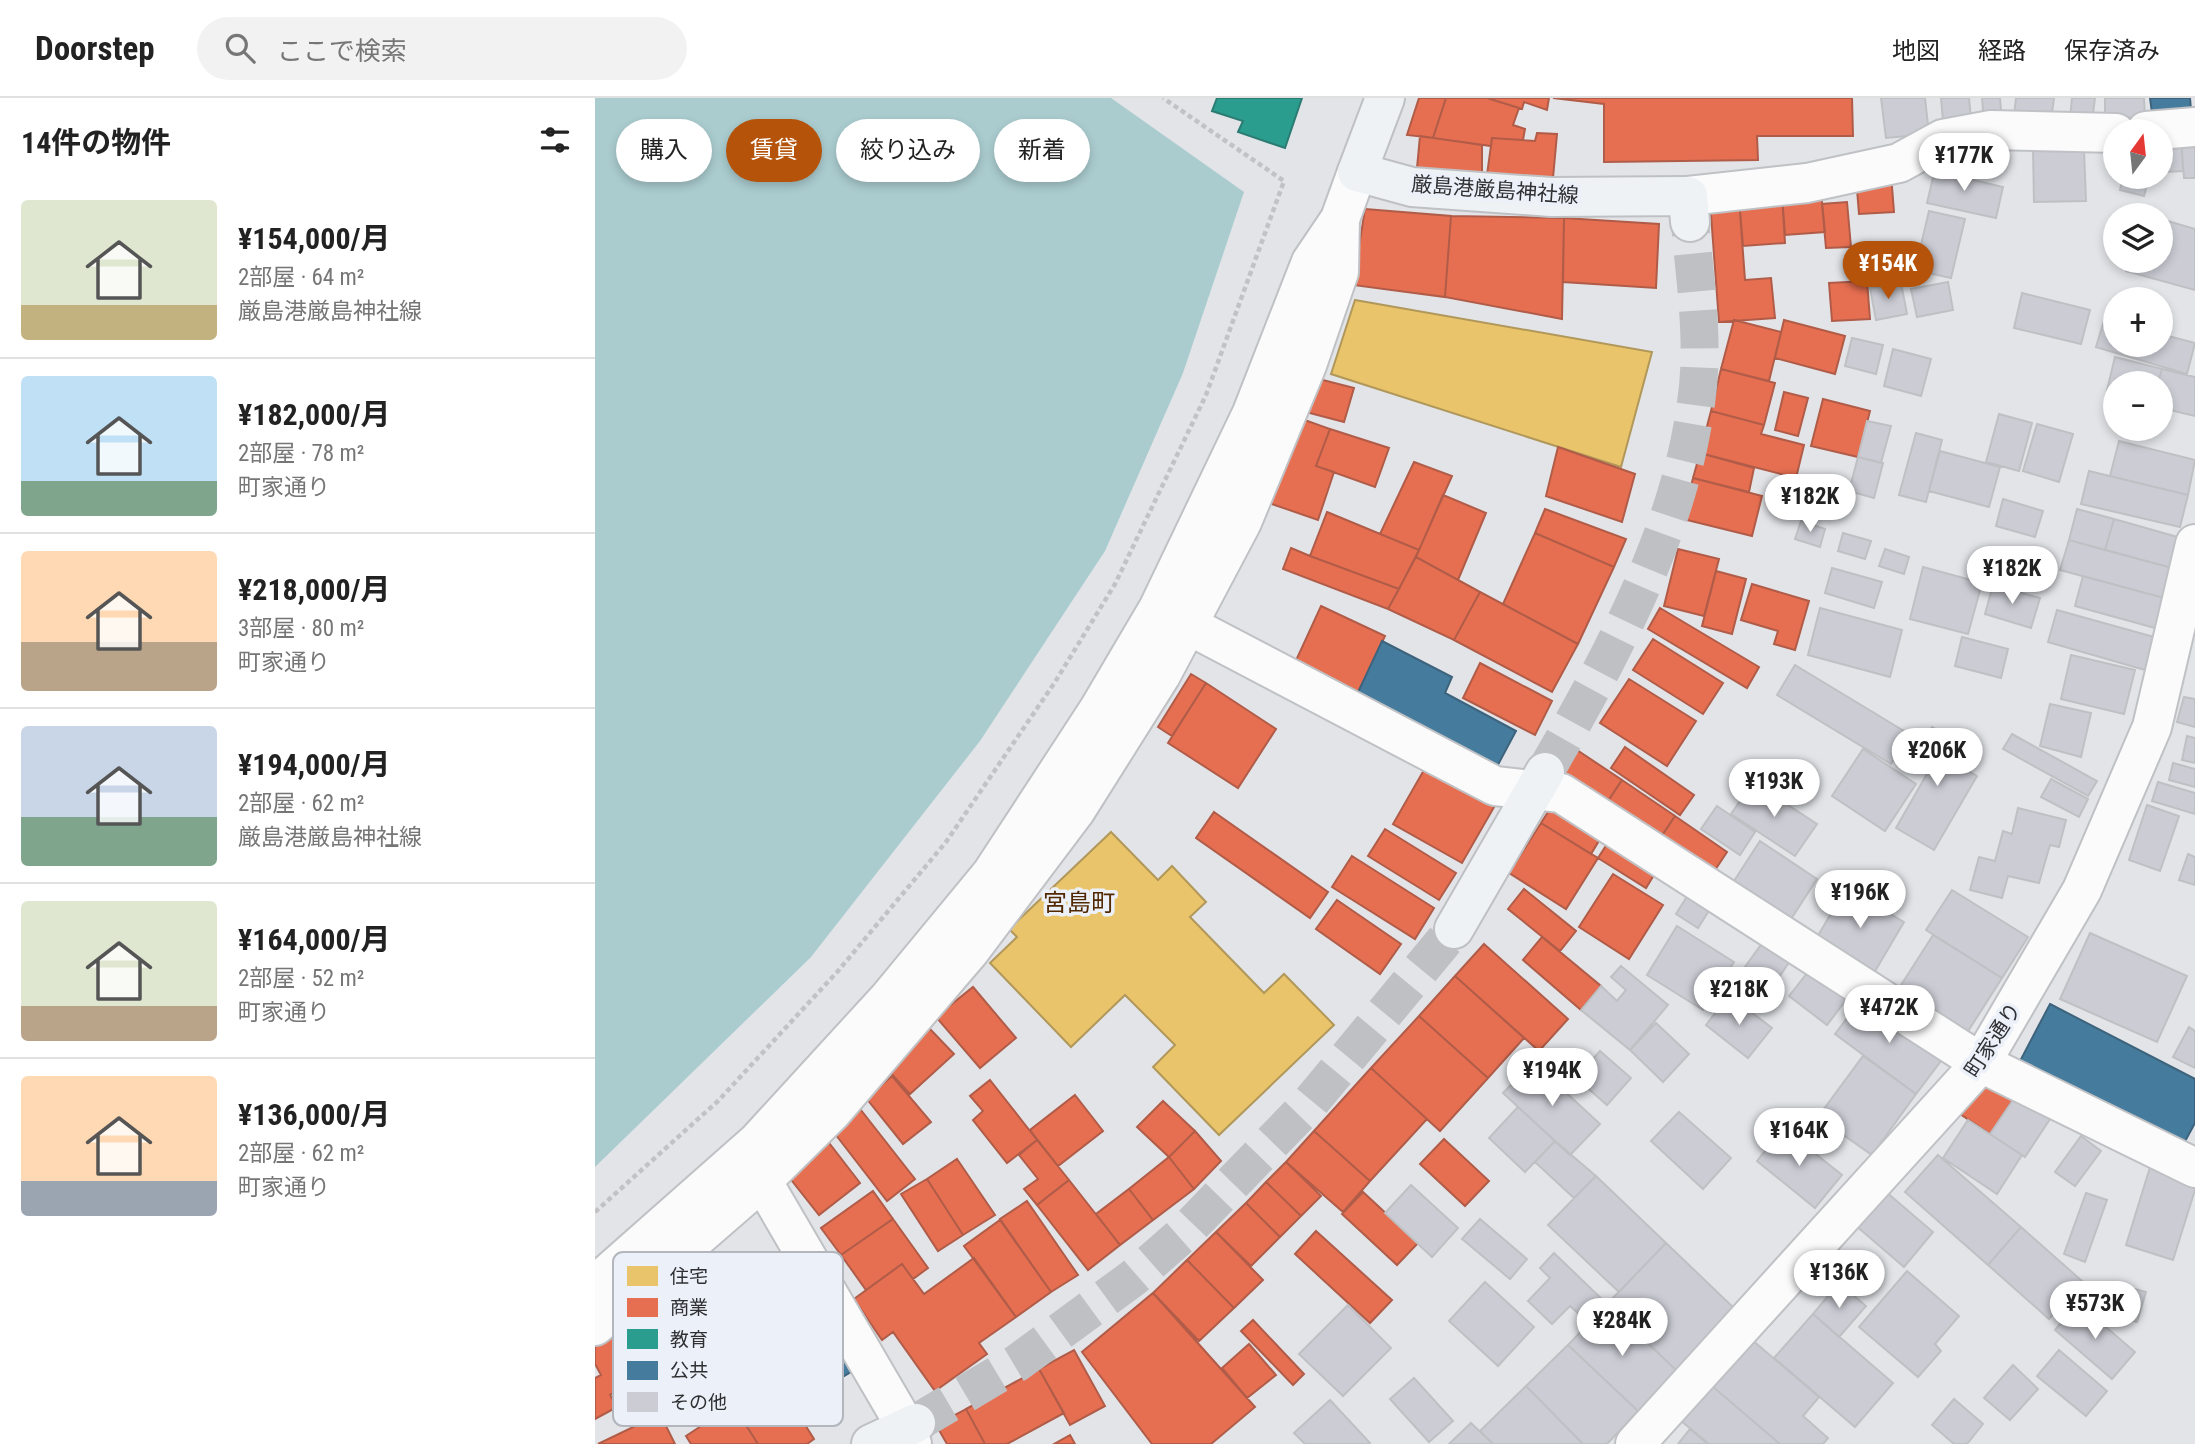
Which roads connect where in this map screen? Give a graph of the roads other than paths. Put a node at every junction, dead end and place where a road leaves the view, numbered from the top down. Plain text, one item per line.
1 (1385, 98) edge
2 (2195, 127) edge
3 (2173, 129) edge
4 (2103, 133) edge
5 (1357, 172) junction
6 (1689, 209) joint
7 (2195, 544) edge
8 (1173, 617) junction
9 (1540, 781) junction
10 (1454, 929) tunnel mouth
11 (1981, 1063) junction
12 (753, 1167) junction
13 (2195, 1168) edge
14 (639, 1252) edge
15 (669, 1252) edge
16 (804, 1252) edge
17 (613, 1272) edge
18 (595, 1285) edge
19 (613, 1308) edge
20 (843, 1317) edge
21 (595, 1326) edge
22 (911, 1431) edge
23 (871, 1444) edge
24 (1636, 1444) edge

1 - 5 main road
2 - 3 street
4 - 6 street
5 - 6 main road, 厳島港厳島神社線
5 - 8 street
7 - 11 street, 町家通り
8 - 9 street
8 - 12 street
9 - 10 main road
9 - 11 street
11 - 13 street
11 - 24 street, 町家通り
12 - 14 street
12 - 15 street
12 - 16 street
17 - 18 street
19 - 21 street
20 - 22 street
22 - 23 main road

